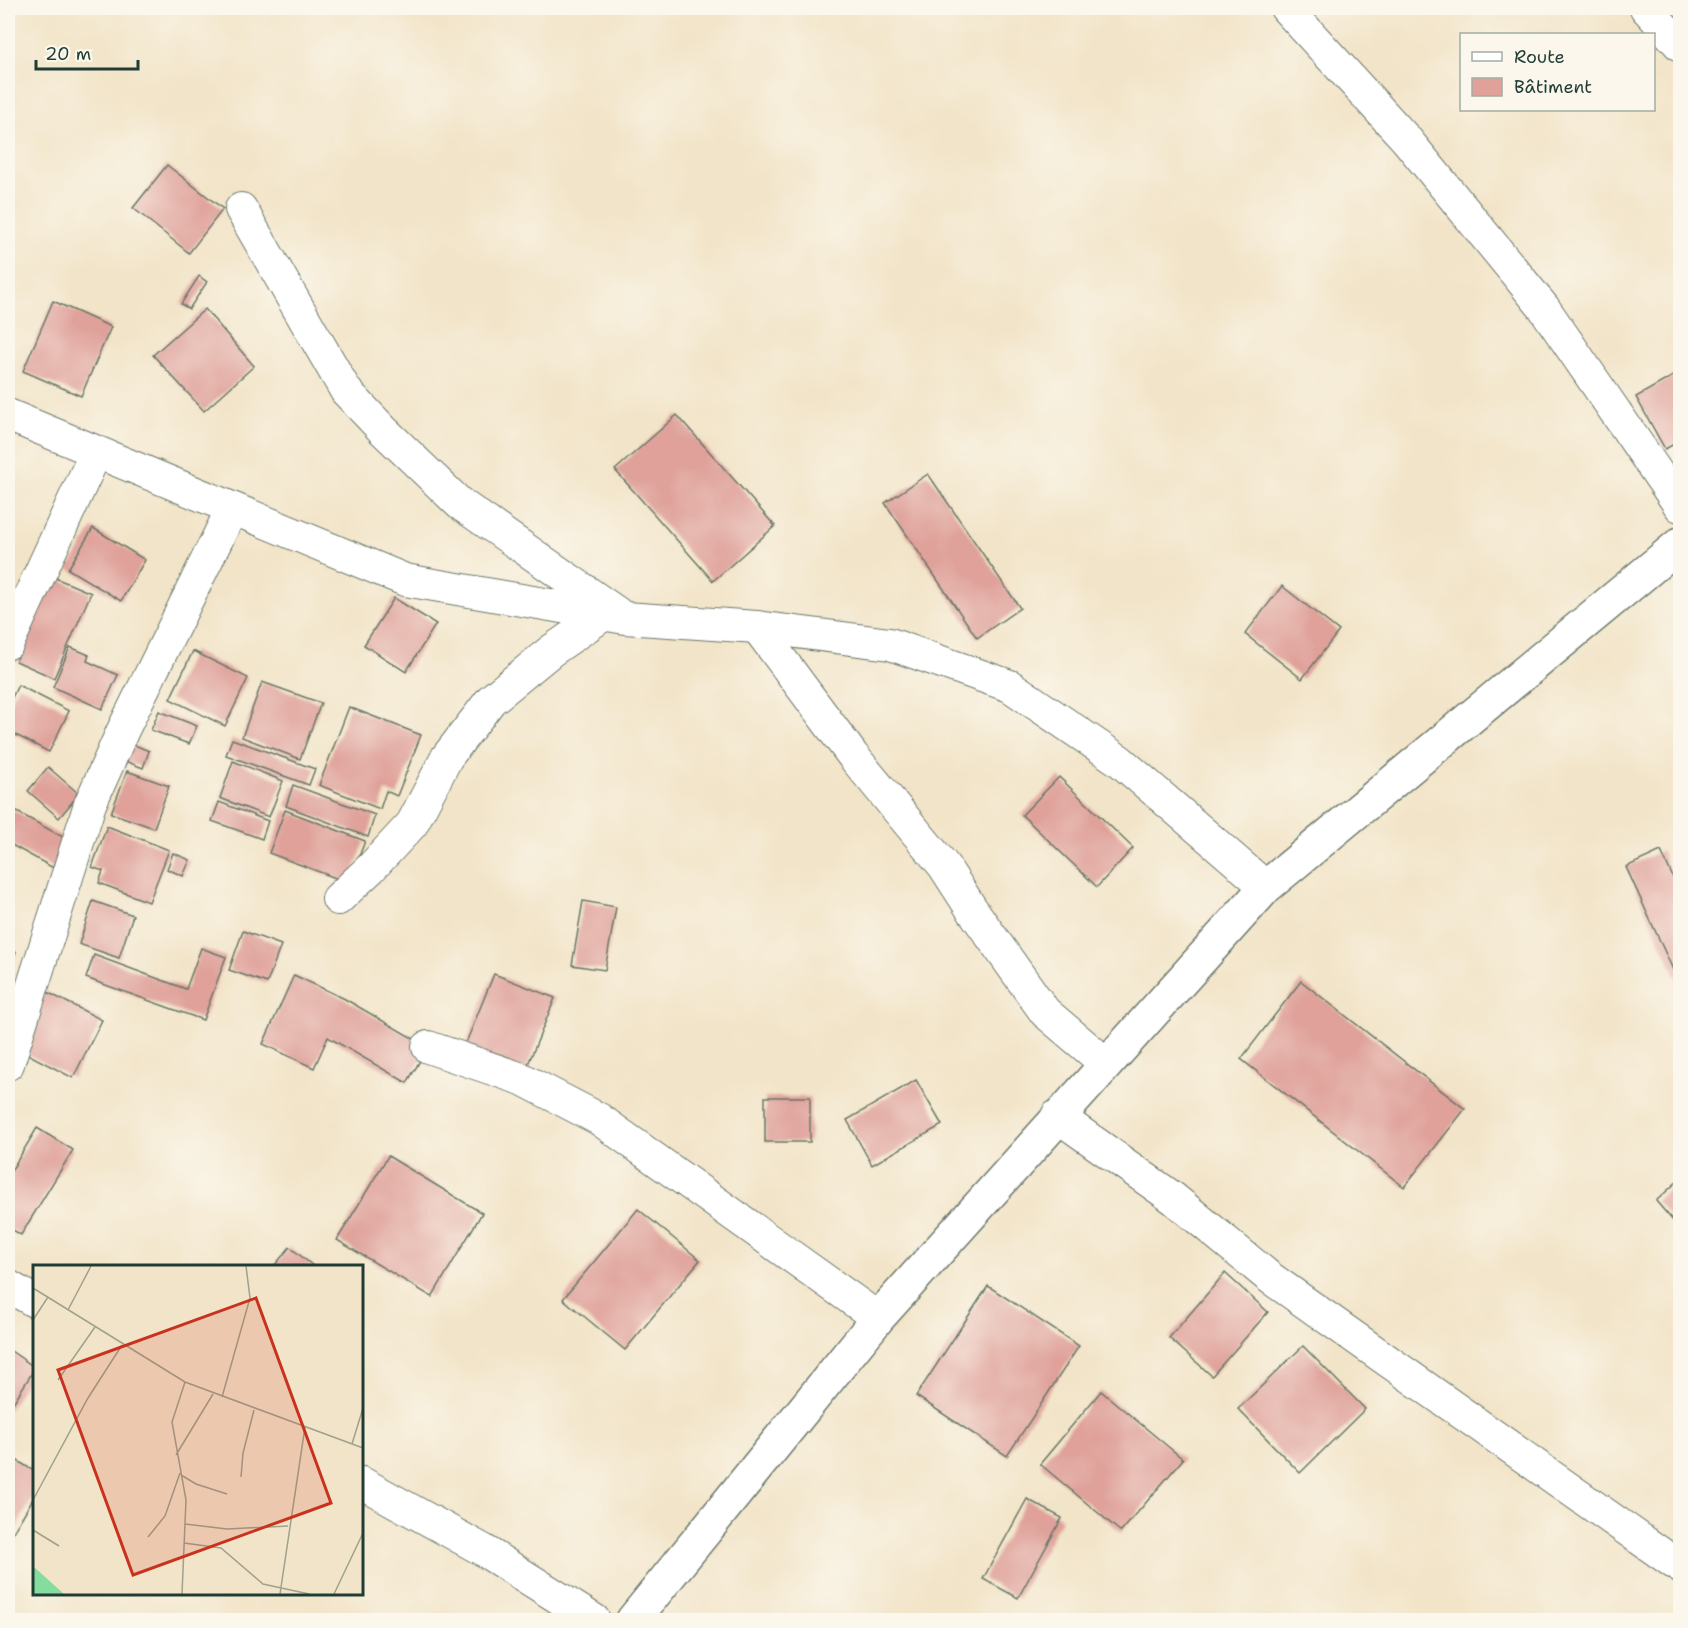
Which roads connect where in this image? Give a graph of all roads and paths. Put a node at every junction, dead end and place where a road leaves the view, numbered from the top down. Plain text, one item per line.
1 (1286, 8) edge
2 (1646, 8) edge
3 (1680, 45) edge
4 (241, 209) dead end
5 (8, 415) edge
6 (96, 452) junction
7 (1680, 506) edge
8 (232, 509) junction
9 (1680, 544) edge
10 (614, 616) junction
11 (757, 627) junction
12 (8, 643) edge
13 (1266, 886) junction
14 (338, 899) dead end
15 (428, 1047) dead end
16 (1105, 1063) junction
17 (8, 1064) edge
18 (1057, 1116) junction
19 (8, 1286) edge
20 (33, 1300) edge
21 (878, 1318) junction
22 (363, 1484) edge
23 (1680, 1567) edge
24 (594, 1620) edge
25 (633, 1620) edge

1 - 7 street
2 - 3 street
4 - 10 street
5 - 6 street
6 - 8 street
6 - 12 street
8 - 10 street
8 - 17 street
9 - 13 street
10 - 11 street
10 - 14 street
11 - 13 street
11 - 16 street
13 - 16 street
15 - 21 street
16 - 18 street
18 - 21 street
18 - 23 street
19 - 20 street
21 - 25 street
22 - 24 street

